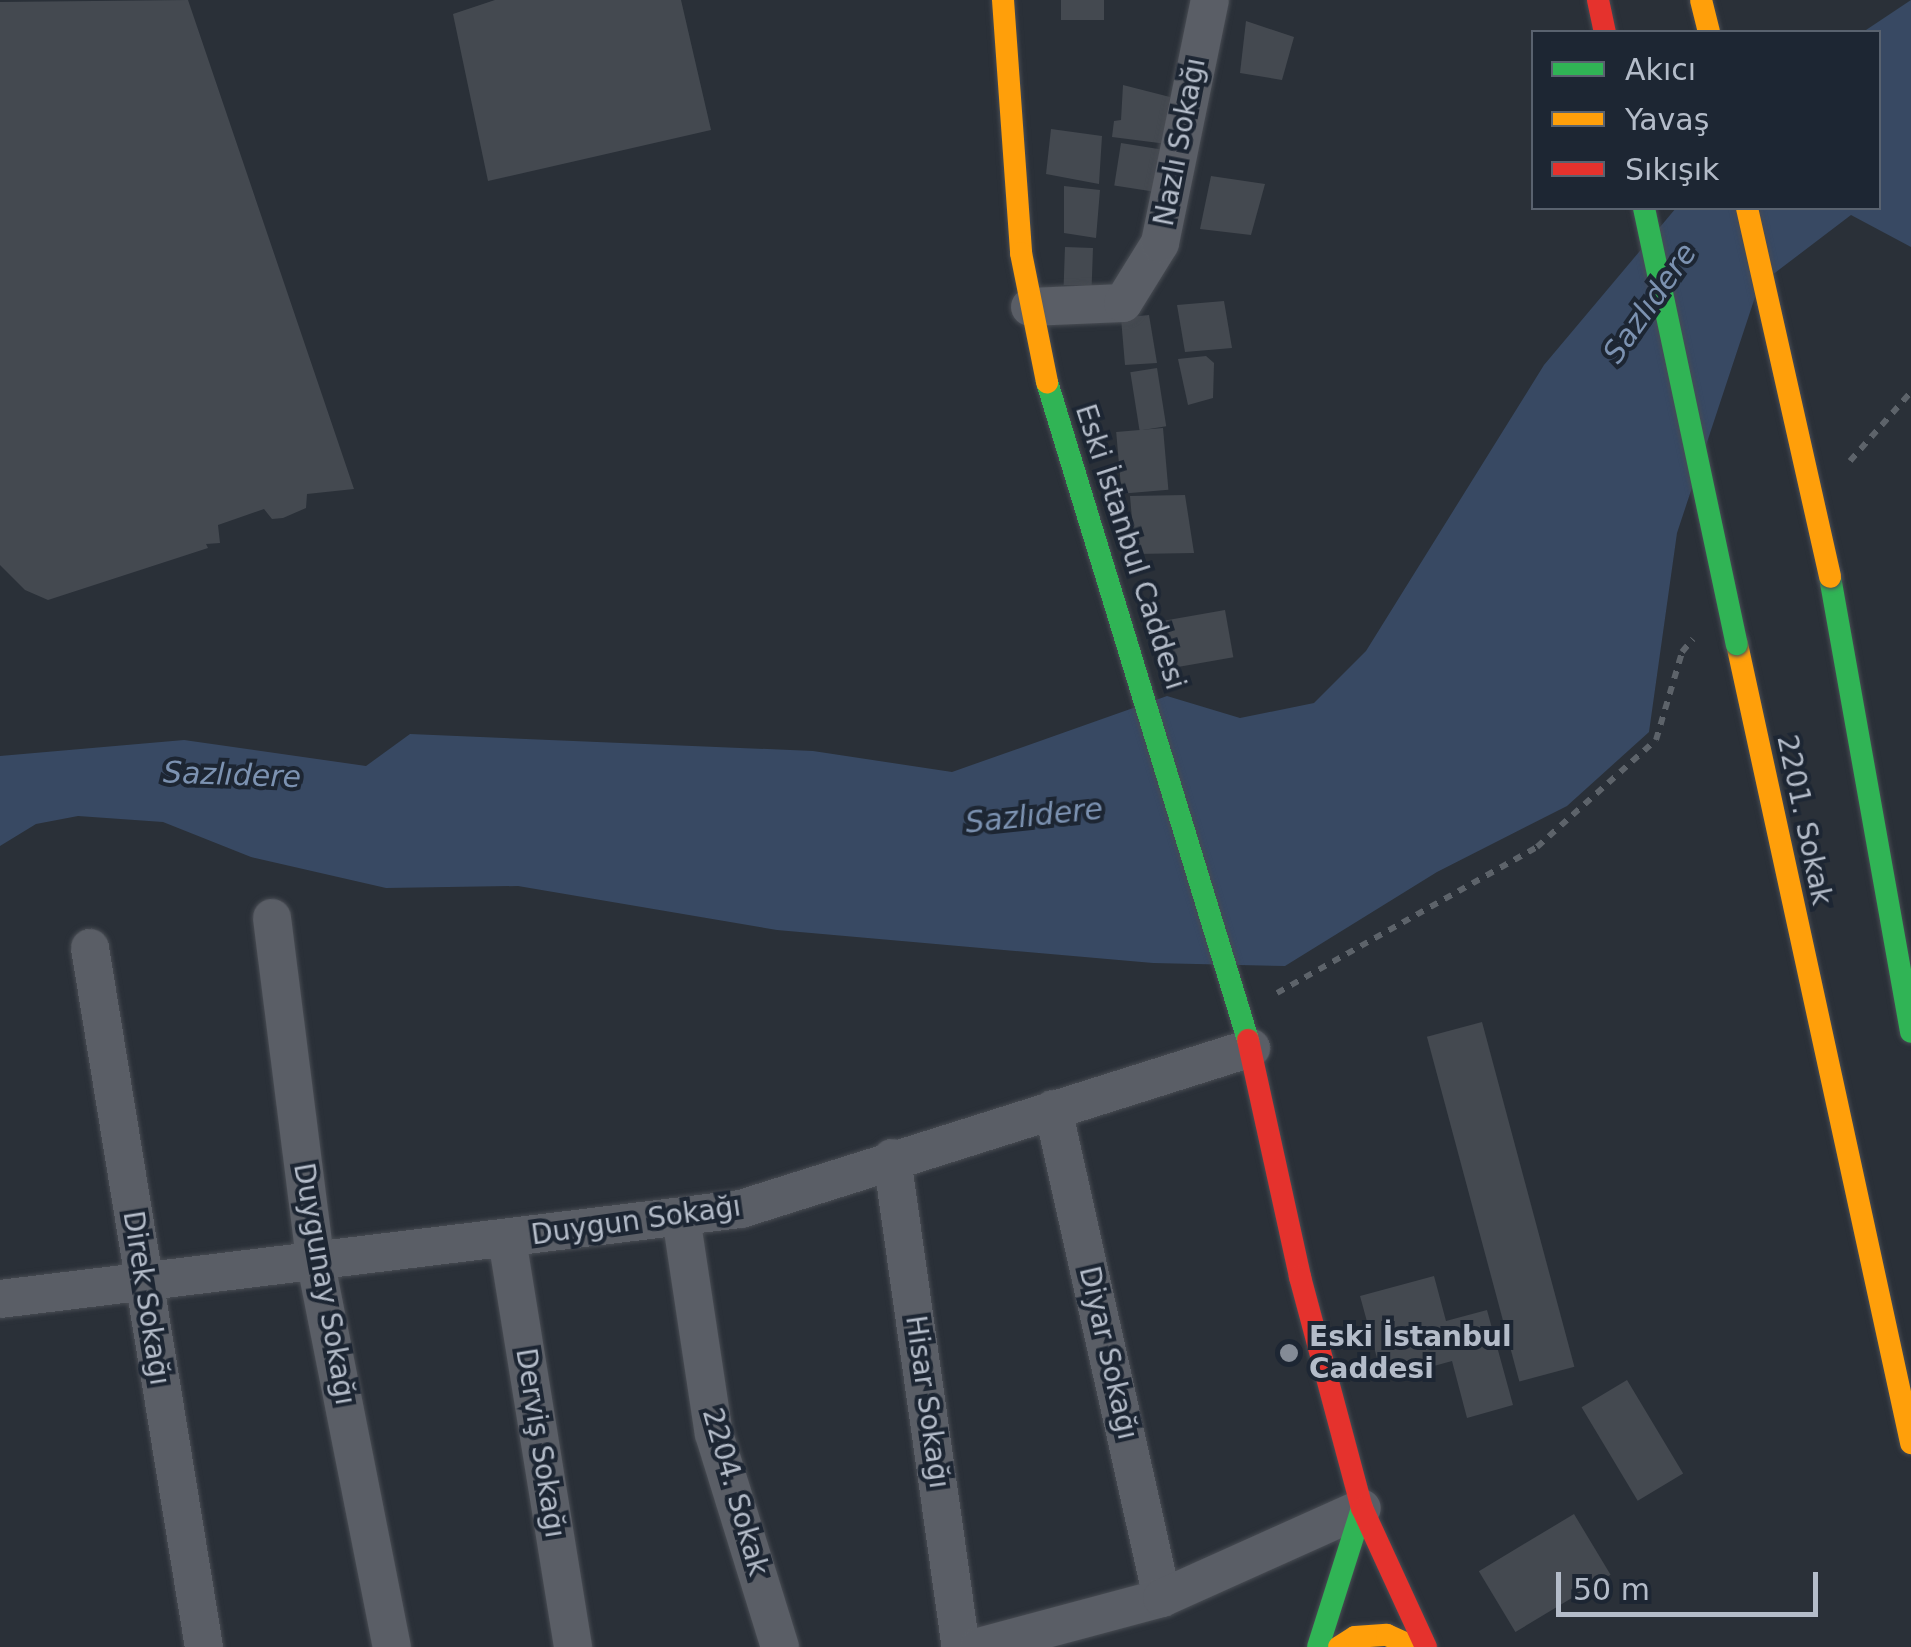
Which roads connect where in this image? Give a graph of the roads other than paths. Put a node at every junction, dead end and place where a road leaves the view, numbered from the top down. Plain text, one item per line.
1 (1003, 0) edge
2 (1210, 0) edge
3 (1598, 0) edge
4 (1701, 0) edge
5 (1606, 30) edge
6 (1708, 30) edge
7 (1644, 210) edge
8 (1748, 210) edge
9 (1030, 307) junction
10 (272, 918) dead end
11 (90, 948) dead end
12 (1243, 1019) junction
13 (1911, 1032) edge
14 (1053, 1109) junction
15 (892, 1158) junction
16 (680, 1217) junction
17 (508, 1240) junction
18 (316, 1264) junction
19 (144, 1286) junction
20 (0, 1300) edge
21 (1911, 1443) edge
22 (1362, 1508) junction
23 (1162, 1598) junction
24 (204, 1647) edge
25 (392, 1647) edge
26 (573, 1647) edge
27 (780, 1647) edge
28 (961, 1647) edge
29 (979, 1647) edge
30 (1318, 1647) edge
31 (1339, 1647) edge
32 (1414, 1647) edge
33 (1426, 1647) edge

1 - 9 main road, Eski İstanbul Caddesi
2 - 9 street, Nazlı Sokağı
3 - 5 main road
4 - 6 main road
7 - 21 main road, 2201. Sokak, bridge
8 - 13 main road, bridge
9 - 12 main road, Eski İstanbul Caddesi
10 - 18 street, Duygunay Sokağı
11 - 19 street, Direk Sokağı
12 - 14 street, Duygun Sokağı
12 - 22 main road, Eski İstanbul Caddesi
14 - 15 street, Duygun Sokağı
14 - 23 street, Diyar Sokağı
15 - 16 street, Duygun Sokağı
15 - 28 street, Hisar Sokağı
16 - 17 street, Duygun Sokağı
16 - 27 street, 2204. Sokak
17 - 18 street, Duygun Sokağı
17 - 26 street, Derviş Sokağı
18 - 19 street, Duygun Sokağı
18 - 25 street, Duygunay Sokağı
19 - 20 street, Duygun Sokağı
19 - 24 street, Direk Sokağı
22 - 23 street
22 - 30 main road
22 - 33 main road, Eski İstanbul Caddesi
23 - 29 street
31 - 32 main road

